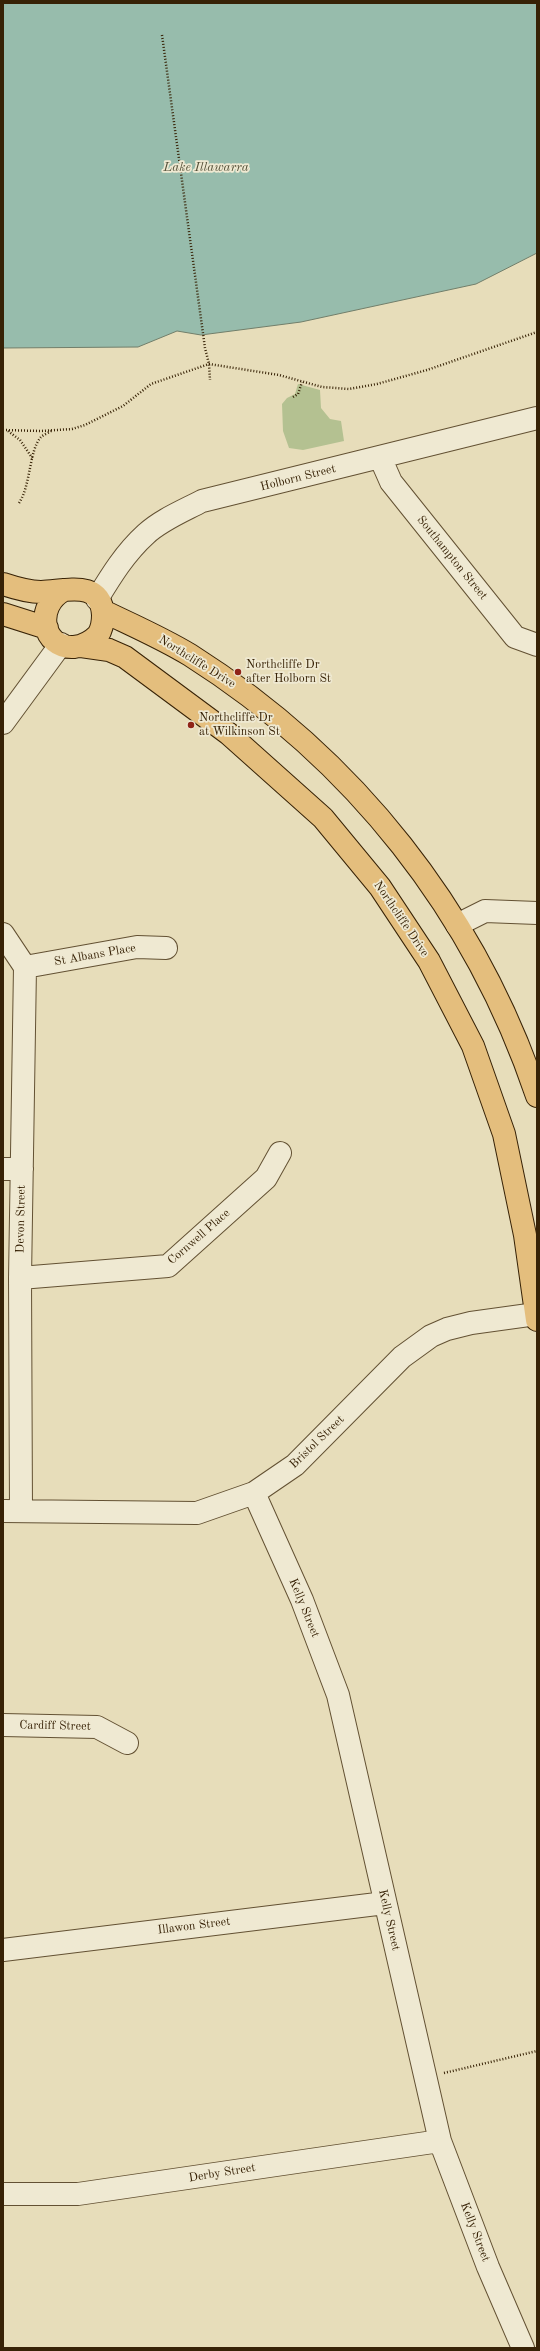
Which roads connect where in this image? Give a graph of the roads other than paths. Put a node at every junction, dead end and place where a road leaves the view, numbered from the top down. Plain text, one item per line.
1 (537, 418) edge
2 (380, 457) junction
3 (3, 584) edge
4 (64, 590) junction
5 (100, 605) junction
6 (3, 614) edge
7 (46, 628) junction
8 (71, 645) junction
9 (537, 646) edge
10 (3, 723) edge
11 (537, 913) edge
12 (457, 925) junction
13 (3, 934) edge
14 (166, 948) dead end
15 (25, 967) junction
16 (537, 1096) edge
17 (280, 1153) dead end
18 (12, 1169) edge
19 (20, 1278) junction
20 (537, 1317) edge
21 (254, 1493) junction
22 (12, 1511) edge
23 (3, 1725) edge
24 (127, 1743) dead end
25 (385, 1903) junction
26 (3, 1950) edge
27 (440, 2140) junction
28 (3, 2194) edge
29 (523, 2348) edge

1 - 2 street, Holborn Street
2 - 5 street, Holborn Street
2 - 9 street, Southampton Street
3 - 4 main road
4 - 5 main road
4 - 7 main road
5 - 8 main road
5 - 12 main road, Northcliffe Drive
6 - 7 main road
7 - 8 main road
8 - 10 street
8 - 20 main road, Northcliffe Drive
11 - 12 street
12 - 16 main road, Northcliffe Drive
13 - 15 street
14 - 15 street, St Albans Place
15 - 18 street, Devon Street
17 - 19 street, Cornwell Place
18 - 19 street, Devon Street
19 - 22 street, Devon Street
20 - 21 street, Bristol Street
21 - 22 street, Bristol Street
21 - 25 street, Kelly Street
23 - 24 street, Cardiff Street
25 - 26 street, Illawon Street
25 - 27 street, Kelly Street
27 - 28 street, Derby Street
27 - 29 street, Kelly Street

